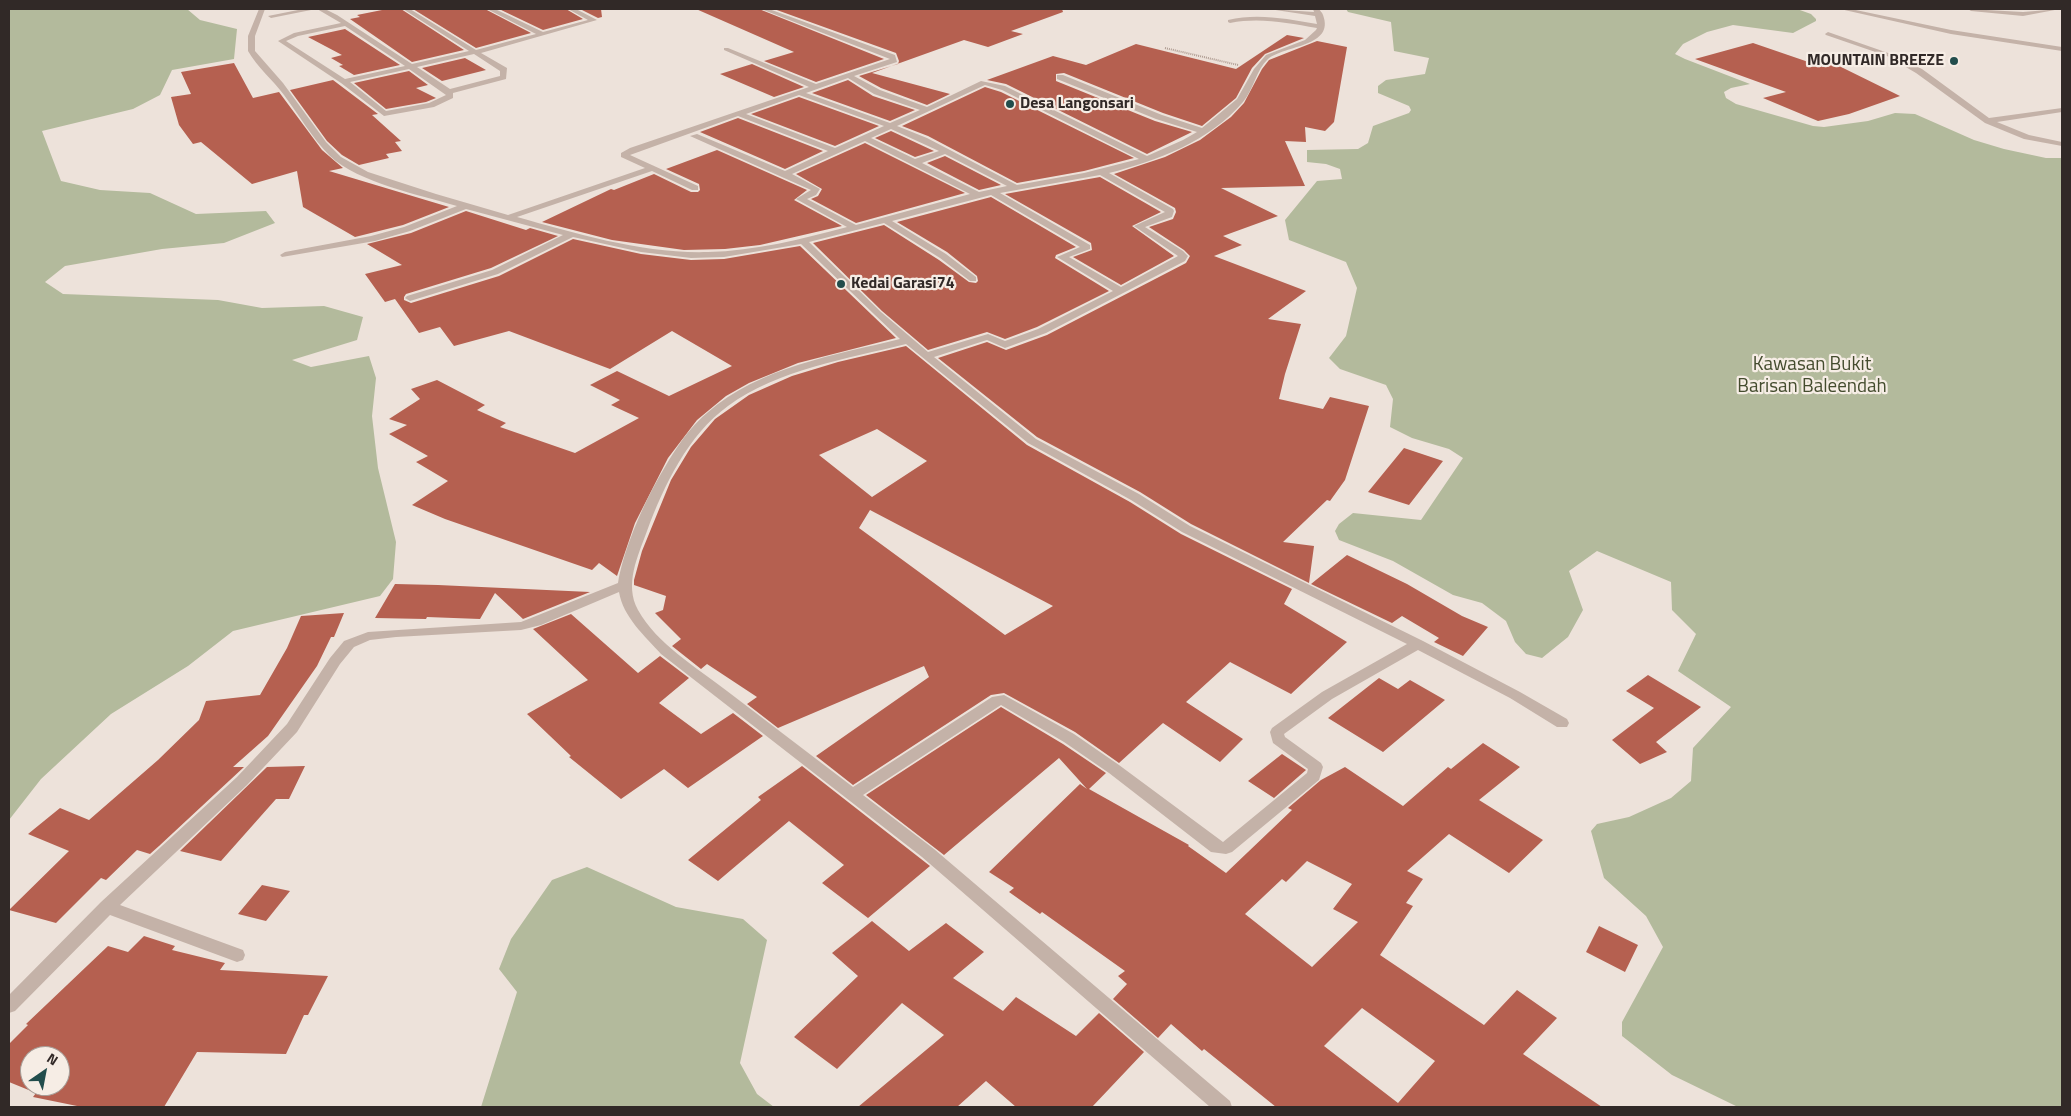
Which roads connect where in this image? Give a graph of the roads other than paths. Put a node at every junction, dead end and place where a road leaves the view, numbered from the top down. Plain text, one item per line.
1 (262, 9) edge
2 (313, 9) edge
3 (320, 9) edge
4 (406, 9) edge
5 (490, 9) edge
6 (570, 9) edge
7 (764, 9) edge
8 (1272, 9) edge
9 (1843, 9) edge
10 (1971, 9) edge
11 (2057, 9) edge
12 (1318, 12) edge
13 (271, 16) dead end
14 (1230, 21) dead end
15 (345, 24) junction
16 (1322, 26) junction
17 (542, 34) junction
18 (1828, 34) dead end
19 (726, 49) dead end
20 (2062, 49) edge
21 (476, 52) junction
22 (409, 67) junction
23 (850, 76) junction
24 (1060, 77) dead end
25 (344, 81) junction
26 (816, 88) junction
27 (449, 92) junction
28 (800, 93) junction
29 (926, 109) junction
30 (2062, 110) edge
31 (738, 114) junction
32 (1988, 121) junction
33 (890, 126) junction
34 (1202, 131) junction
35 (694, 136) dead end
36 (865, 138) junction
37 (2062, 144) edge
38 (946, 151) junction
39 (837, 152) junction
40 (1146, 159) junction
41 (916, 162) junction
42 (652, 168) junction
43 (1102, 172) junction
44 (785, 174) junction
45 (695, 188) dead end
46 (1017, 188) junction
47 (992, 192) junction
48 (978, 195) junction
49 (465, 206) junction
50 (507, 218) junction
51 (885, 220) junction
52 (855, 228) junction
53 (572, 234) junction
54 (804, 242) junction
55 (285, 255) dead end
56 (973, 279) dead end
57 (1121, 291) junction
58 (410, 298) dead end
59 (908, 340) junction
60 (926, 356) junction
61 (624, 585) junction
62 (1418, 644) junction
63 (1562, 723) dead end
64 (852, 794) junction
65 (107, 907) junction
66 (237, 955) dead end
67 (9, 1006) edge
68 (1223, 1107) edge

1 - 49 street
2 - 13 street
3 - 15 street
4 - 21 street
5 - 17 street
6 - 17 street
7 - 23 street
8 - 12 street
9 - 20 street
10 - 11 street
12 - 16 street
14 - 16 street
15 - 22 street
15 - 25 street
16 - 34 street
17 - 21 street
18 - 32 street
19 - 26 street
21 - 22 street
21 - 27 street
22 - 25 street
22 - 27 street
23 - 26 street
23 - 29 street
24 - 34 street
25 - 27 street
26 - 28 street
28 - 31 street
28 - 33 street
29 - 33 street
29 - 40 street
30 - 32 street
31 - 39 street
31 - 42 street
32 - 37 street
33 - 36 street
33 - 38 street
34 - 40 street
35 - 44 street
36 - 39 street
36 - 41 street
38 - 41 street
38 - 46 street
39 - 44 street
40 - 43 street
41 - 48 street
42 - 45 street
42 - 50 street
43 - 46 street
43 - 57 street
44 - 52 street
46 - 47 street
47 - 48 street
47 - 57 street
48 - 51 street
49 - 50 street
49 - 55 street
50 - 53 street
51 - 52 street
51 - 56 street
52 - 54 street
53 - 54 street
53 - 58 street
54 - 59 street
57 - 60 street
59 - 60 street
59 - 61 street
60 - 62 street
61 - 64 street
61 - 65 street
62 - 63 street
62 - 64 street
64 - 68 street
65 - 66 street
65 - 67 street

